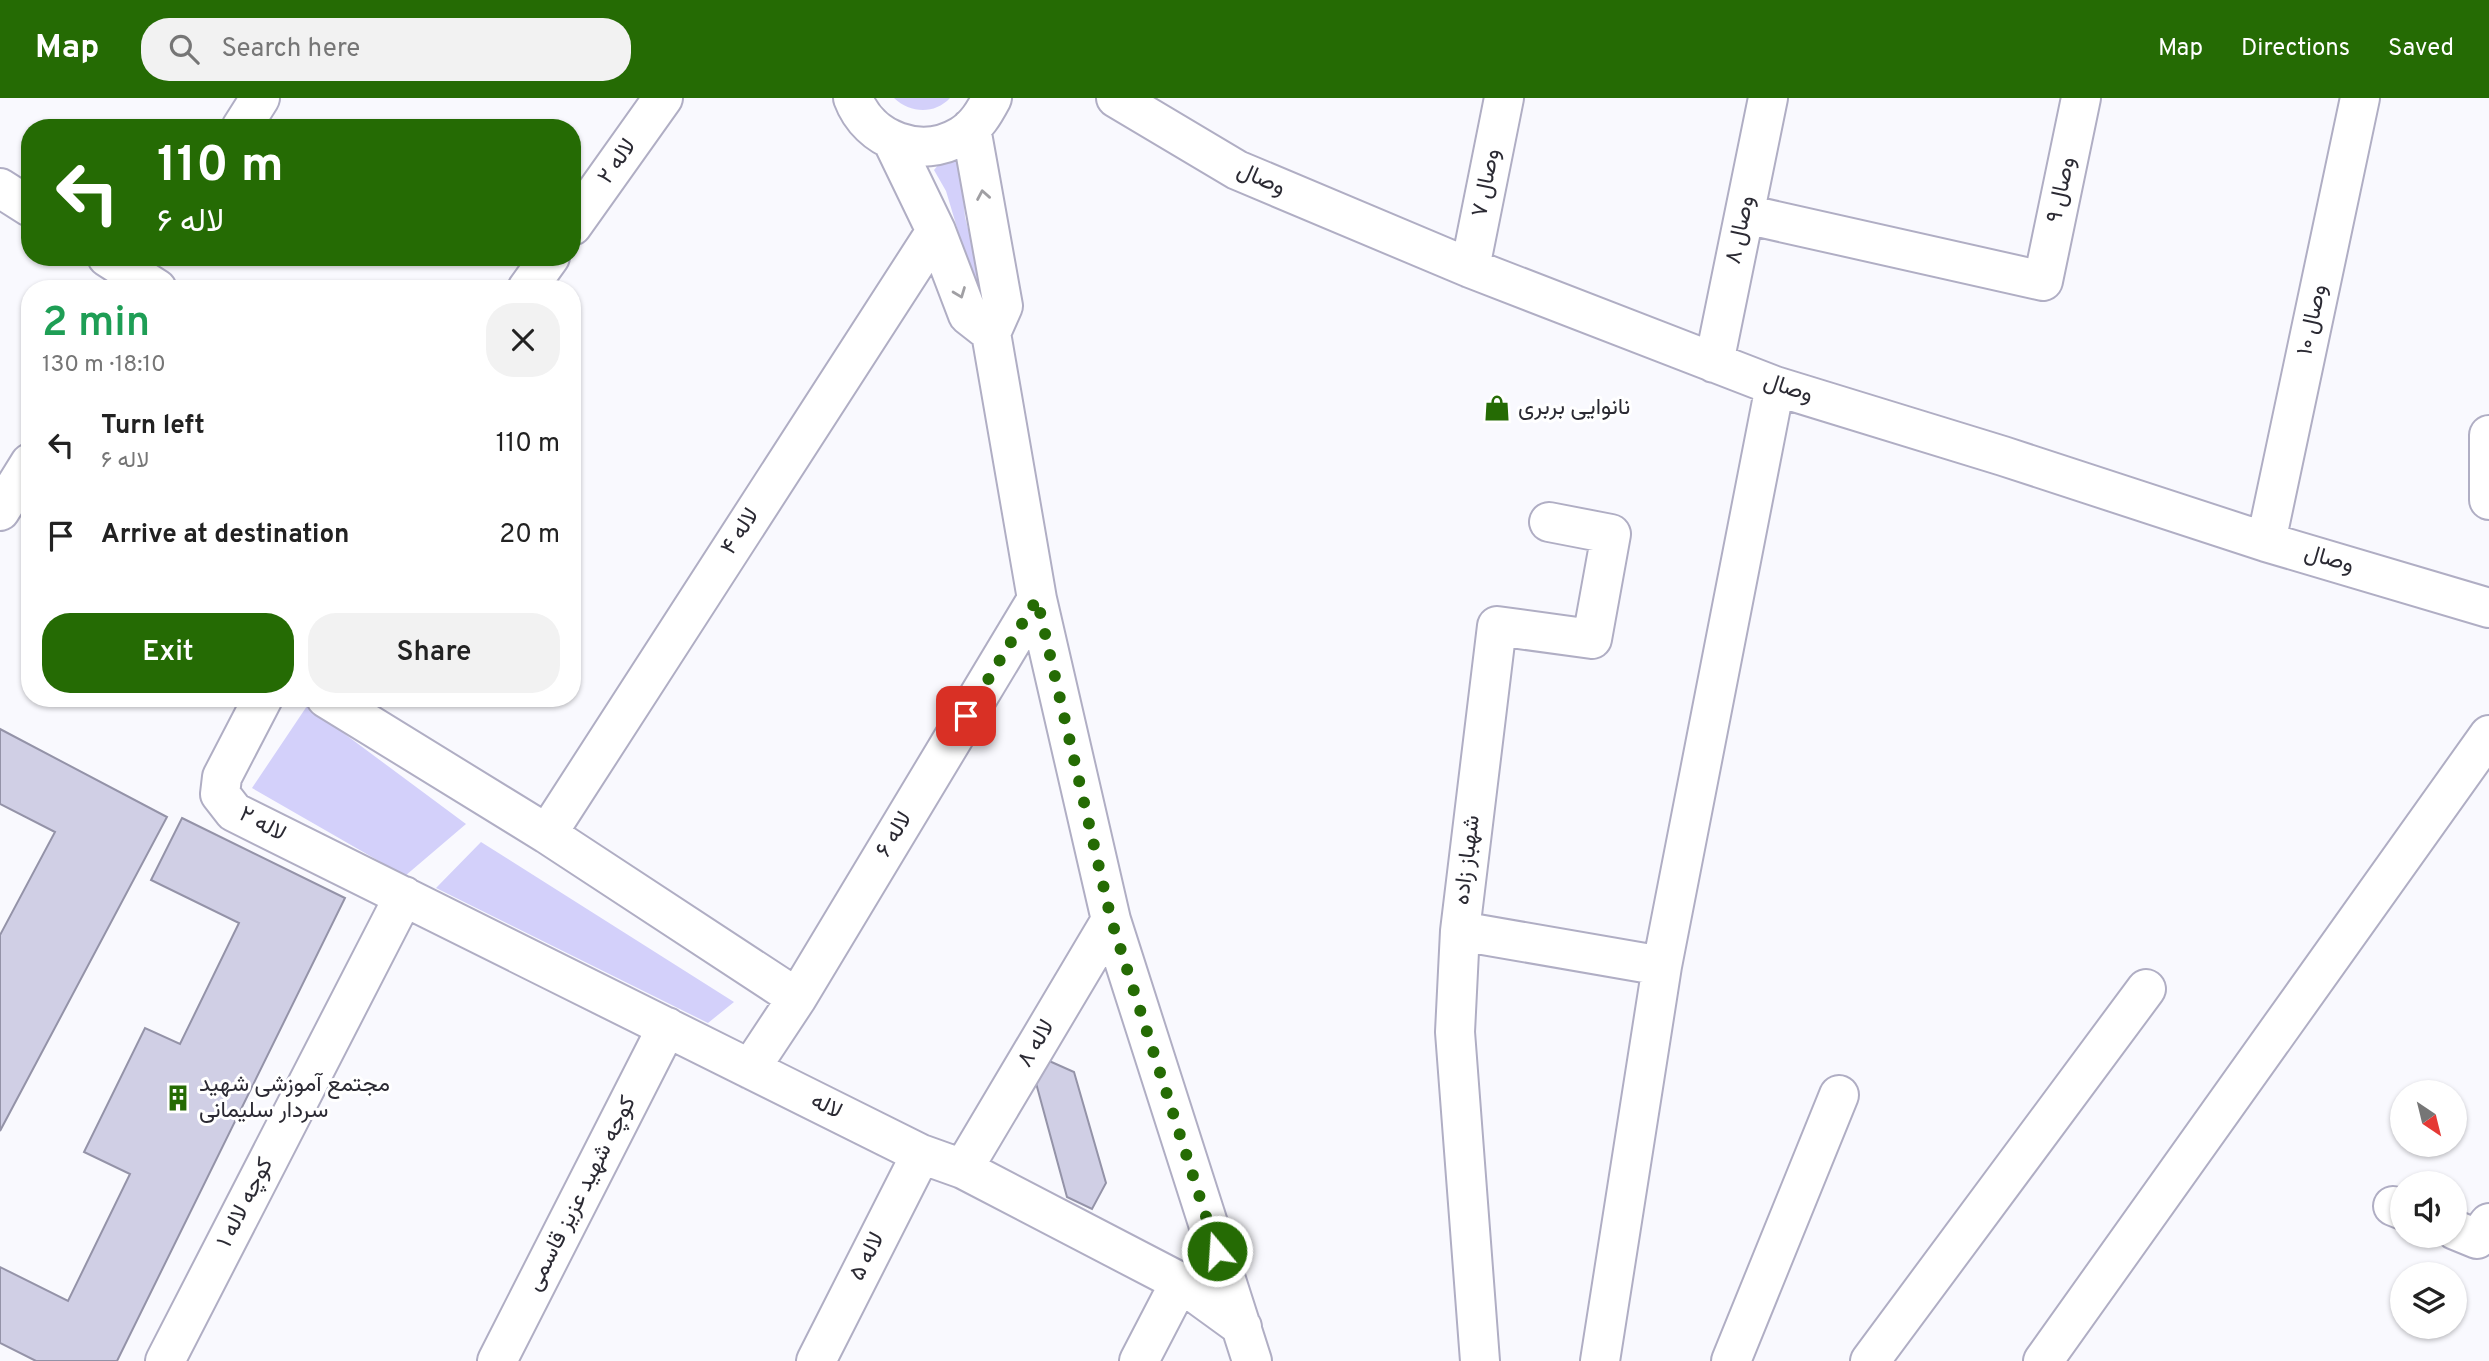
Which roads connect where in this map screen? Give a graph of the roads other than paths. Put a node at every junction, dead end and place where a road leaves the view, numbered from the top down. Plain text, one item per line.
1 (260, 98) edge
2 (663, 98) edge
3 (853, 98) edge
4 (1116, 98) edge
5 (1504, 98) edge
6 (1768, 98) edge
7 (2081, 98) edge
8 (2360, 98) edge
9 (981, 113) edge
10 (247, 119) edge
11 (893, 142) junction
12 (0, 188) edge
13 (21, 201) edge
14 (581, 213) edge
15 (1745, 214) junction
16 (936, 231) junction
17 (124, 266) edge
18 (1470, 268) junction
19 (149, 279) edge
20 (991, 333) junction
21 (1714, 363) junction
22 (1775, 386) junction
23 (2489, 435) edge
24 (21, 477) edge
25 (2489, 500) edge
26 (0, 511) edge
27 (1549, 522) dead end
28 (2266, 542) junction
29 (1037, 599) junction
30 (2489, 608) edge
31 (258, 707) edge
32 (341, 707) edge
33 (2489, 736) edge
34 (547, 834) junction
35 (404, 896) junction
36 (1111, 919) junction
37 (1460, 931) junction
38 (1662, 966) junction
39 (2146, 989) dead end
40 (797, 998) junction
41 (667, 1027) junction
42 (750, 1069) junction
43 (1839, 1095) dead end
44 (920, 1154) junction
45 (963, 1169) junction
46 (2489, 1223) edge
47 (2467, 1235) edge
48 (1180, 1282) junction
49 (1247, 1344) edge
50 (164, 1361) edge
51 (497, 1361) edge
52 (816, 1361) edge
53 (1139, 1361) edge
54 (1480, 1361) edge
55 (1600, 1361) edge
56 (1731, 1361) edge
57 (1870, 1361) edge
58 (2043, 1361) edge

1 - 10 street
2 - 14 street, لاله ۲
3 - 11 street
4 - 18 street, وصال
5 - 18 street, وصال ۷
6 - 15 street, وصال ۸
7 - 15 street, وصال ۹
8 - 28 street, وصال ۱۰
9 - 11 street
20 -> 9 street
11 - 16 street
12 - 13 street
15 - 21 street, وصال ۸
16 -> 20 street
16 - 34 street, لاله ۴
17 - 19 street
18 - 21 street, وصال
20 - 29 street
21 - 22 street, وصال
22 - 28 street, وصال
22 - 38 street
23 - 25 street
24 - 26 street
27 - 37 street, شهباز زاده
28 - 30 street, وصال
29 - 36 street
29 - 40 street, لاله ۶
31 - 35 street, لاله ۲
32 - 34 street
33 - 58 street
34 - 40 street
35 - 41 street, لاله
35 - 50 street, کوچه لاله ۱
36 - 45 street, لاله ۸
36 - 49 street
37 - 38 street
37 - 54 street, شهباز زاده
38 - 55 street
39 - 57 street
40 - 42 street, لاله ۶
41 - 42 street, لاله
41 - 51 street, کوچه شهید عزیز قاسمی
42 - 44 street, لاله
43 - 56 street
44 - 45 street, لاله
44 - 52 street, لاله ۵
45 - 48 street, لاله
46 - 47 street
48 - 49 street, لاله
48 - 53 street

